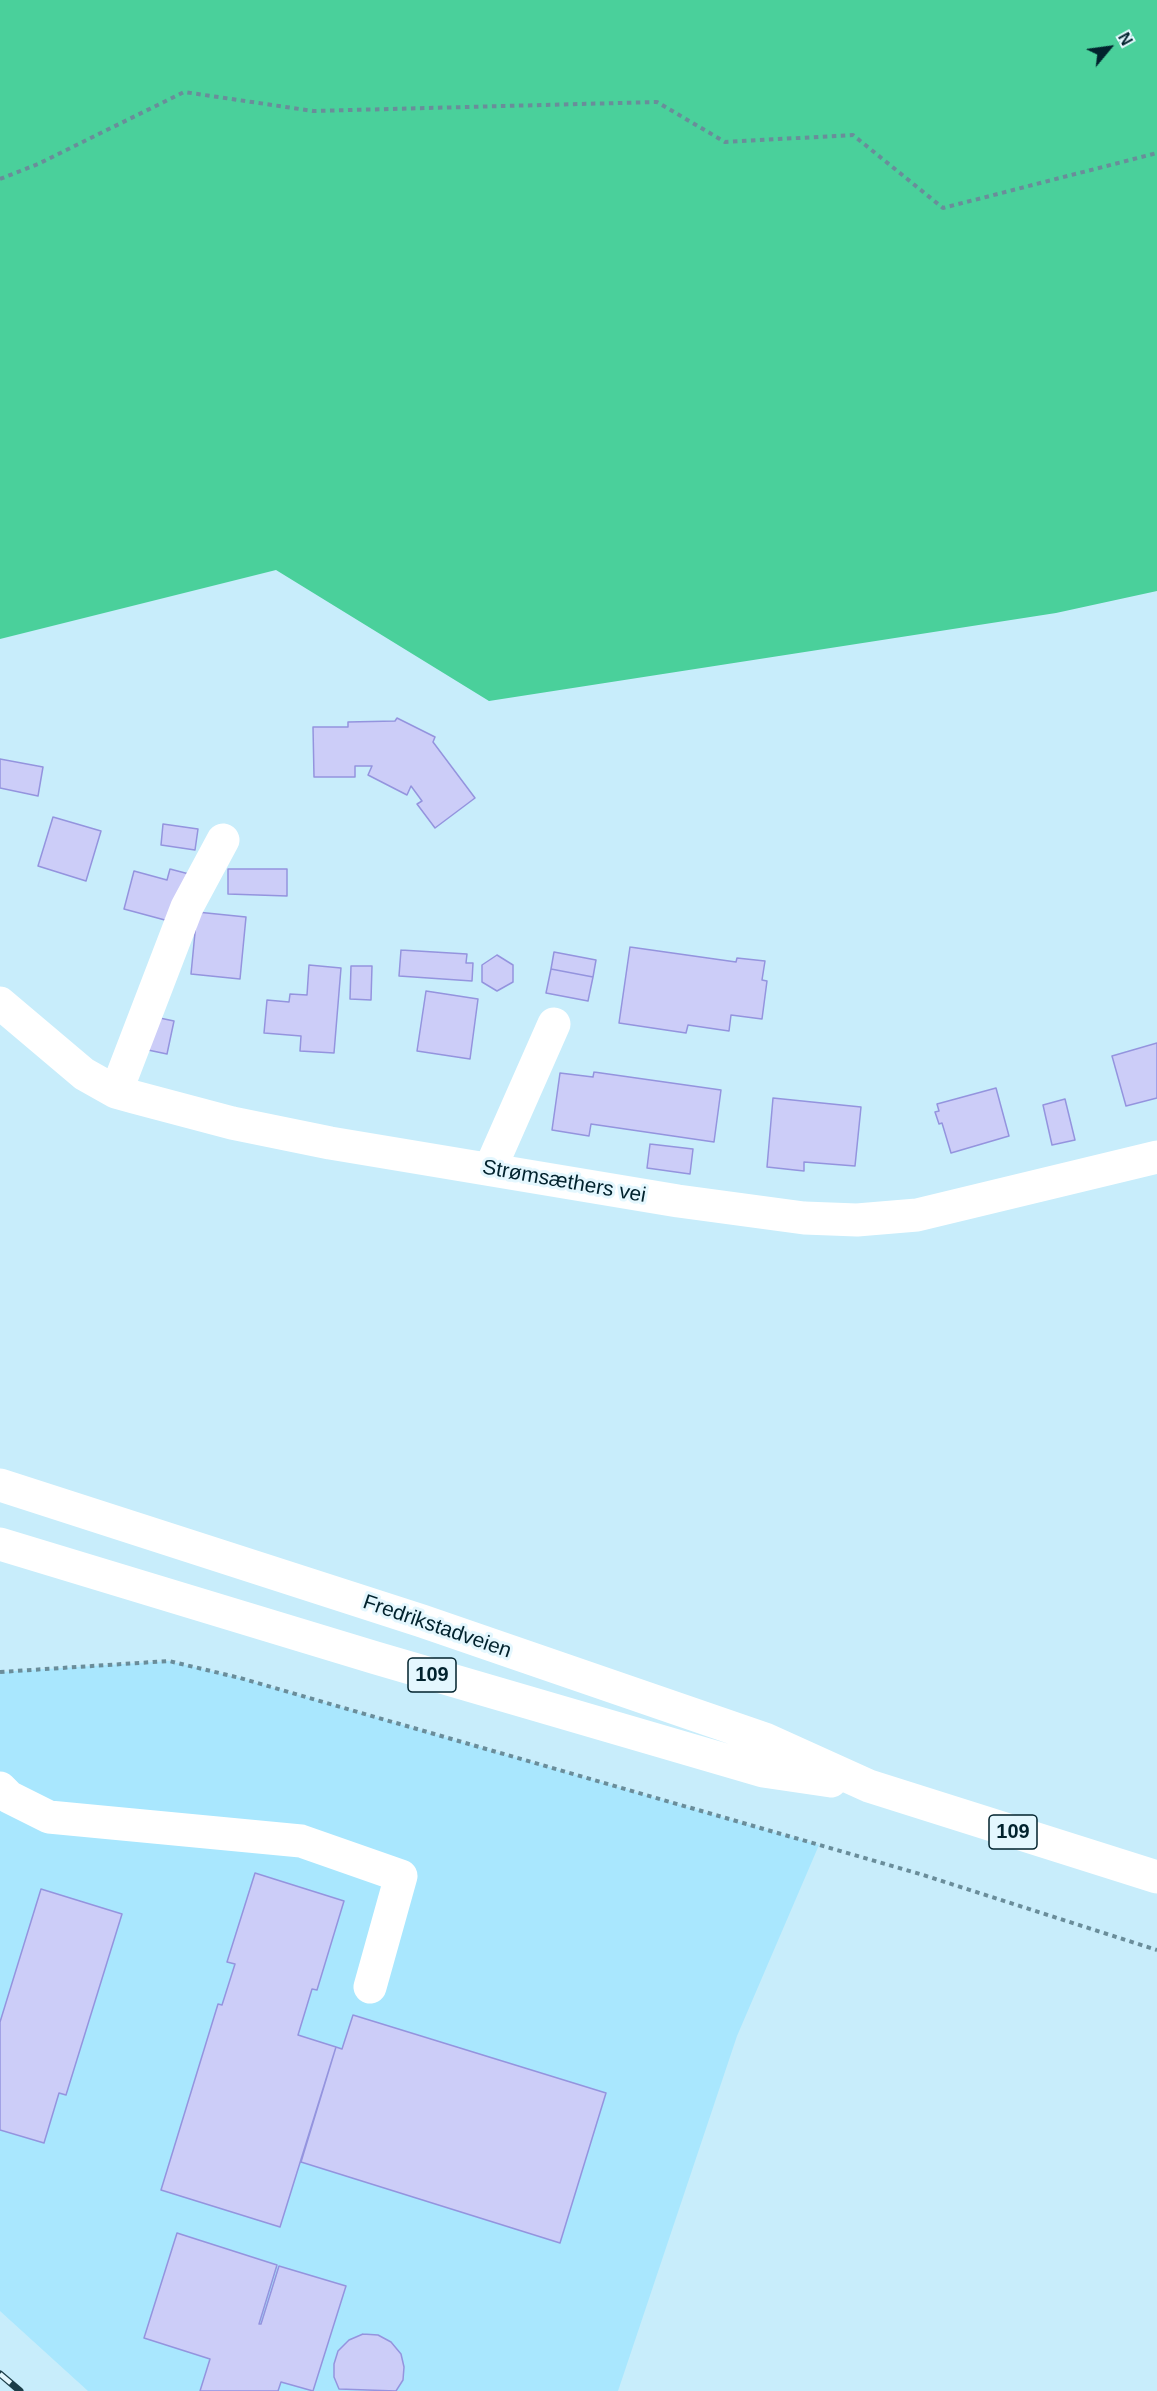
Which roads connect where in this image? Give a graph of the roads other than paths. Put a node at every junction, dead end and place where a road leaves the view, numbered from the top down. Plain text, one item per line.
1 (223, 840) dead end
2 (0, 1003) edge
3 (554, 1024) dead end
4 (116, 1092) junction
5 (1157, 1157) edge
6 (490, 1169) junction
7 (1, 1488) edge
8 (0, 1544) edge
9 (869, 1786) junction
10 (0, 1788) edge
11 (1157, 1877) edge
12 (370, 1987) dead end

1 - 4 main road
2 - 4 main road, Strømsæthers vei
3 - 6 main road
4 - 6 main road, Strømsæthers vei
5 - 6 main road, Strømsæthers vei
7 - 9 main road, Fredrikstadveien / 109
8 - 9 main road, Fredrikstadveien / 109
9 - 11 main road, Fredrikstadveien / 109
10 - 12 main road

